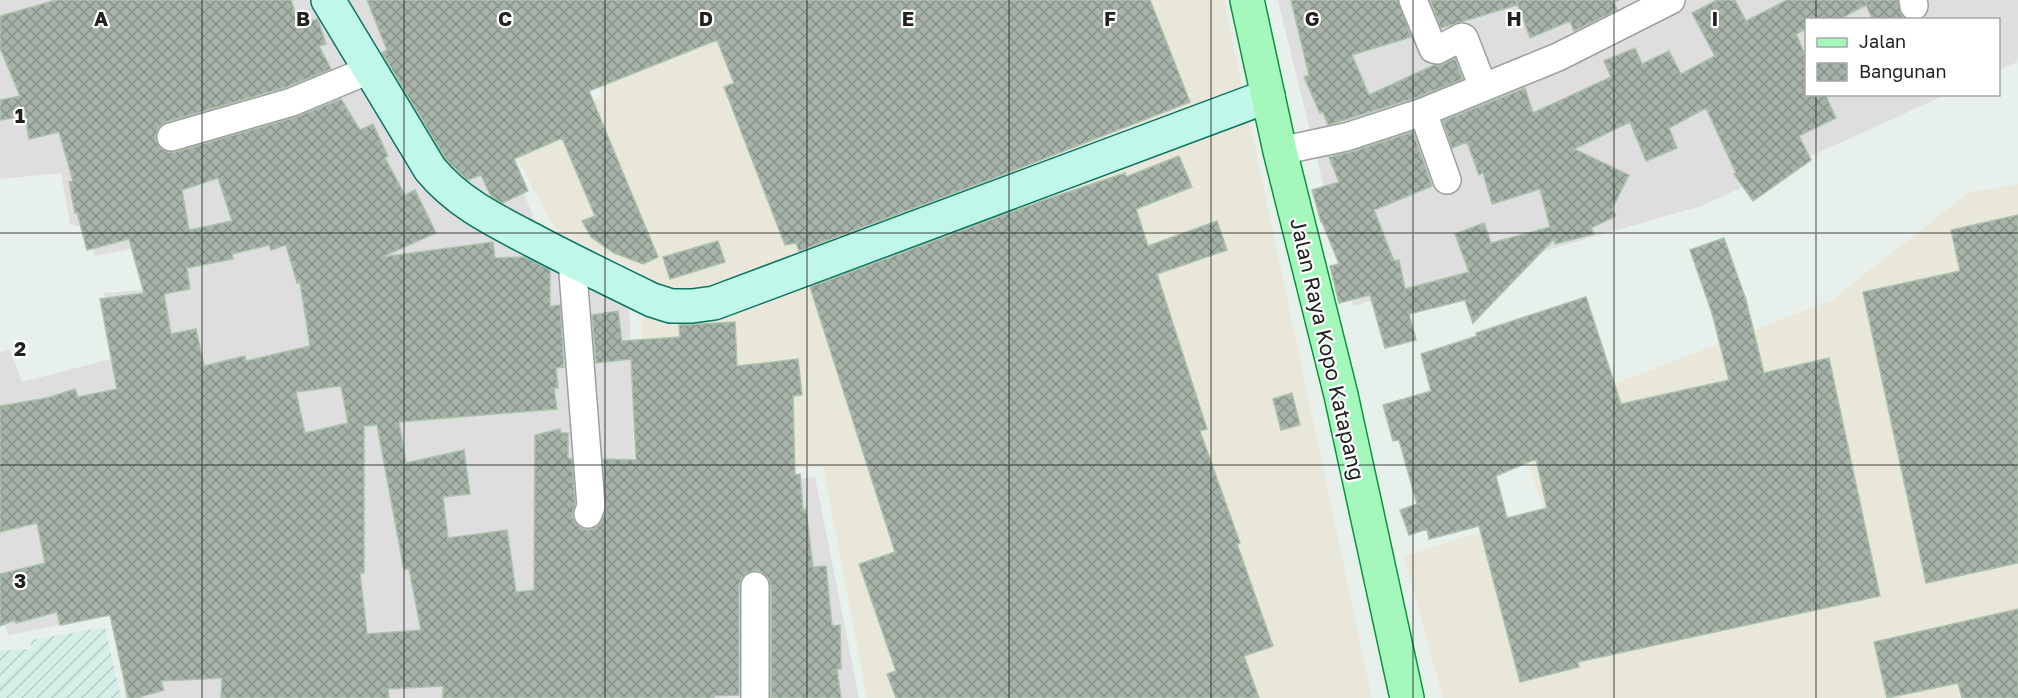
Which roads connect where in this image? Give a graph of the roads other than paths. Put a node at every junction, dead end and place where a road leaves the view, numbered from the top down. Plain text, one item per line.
1 (328, 0) edge
2 (1247, 0) edge
3 (1413, 0) edge
4 (1671, 0) edge
5 (369, 70) junction
6 (1483, 87) junction
7 (1268, 96) junction
8 (1423, 112) junction
9 (171, 137) dead end
10 (1281, 151) junction
11 (1447, 180) dead end
12 (572, 260) junction
13 (588, 514) dead end
14 (756, 586) dead end
15 (755, 698) edge
16 (1407, 698) edge

1 - 5 street
2 - 7 main road, Jalan Raya Kopo Katapang
3 - 6 street
4 - 6 street
5 - 9 street
5 - 12 street
6 - 8 street
7 - 10 main road, Jalan Raya Kopo Katapang
7 - 12 street
8 - 10 street
8 - 11 street
10 - 16 main road, Jalan Raya Kopo Katapang
12 - 13 street
14 - 15 street

